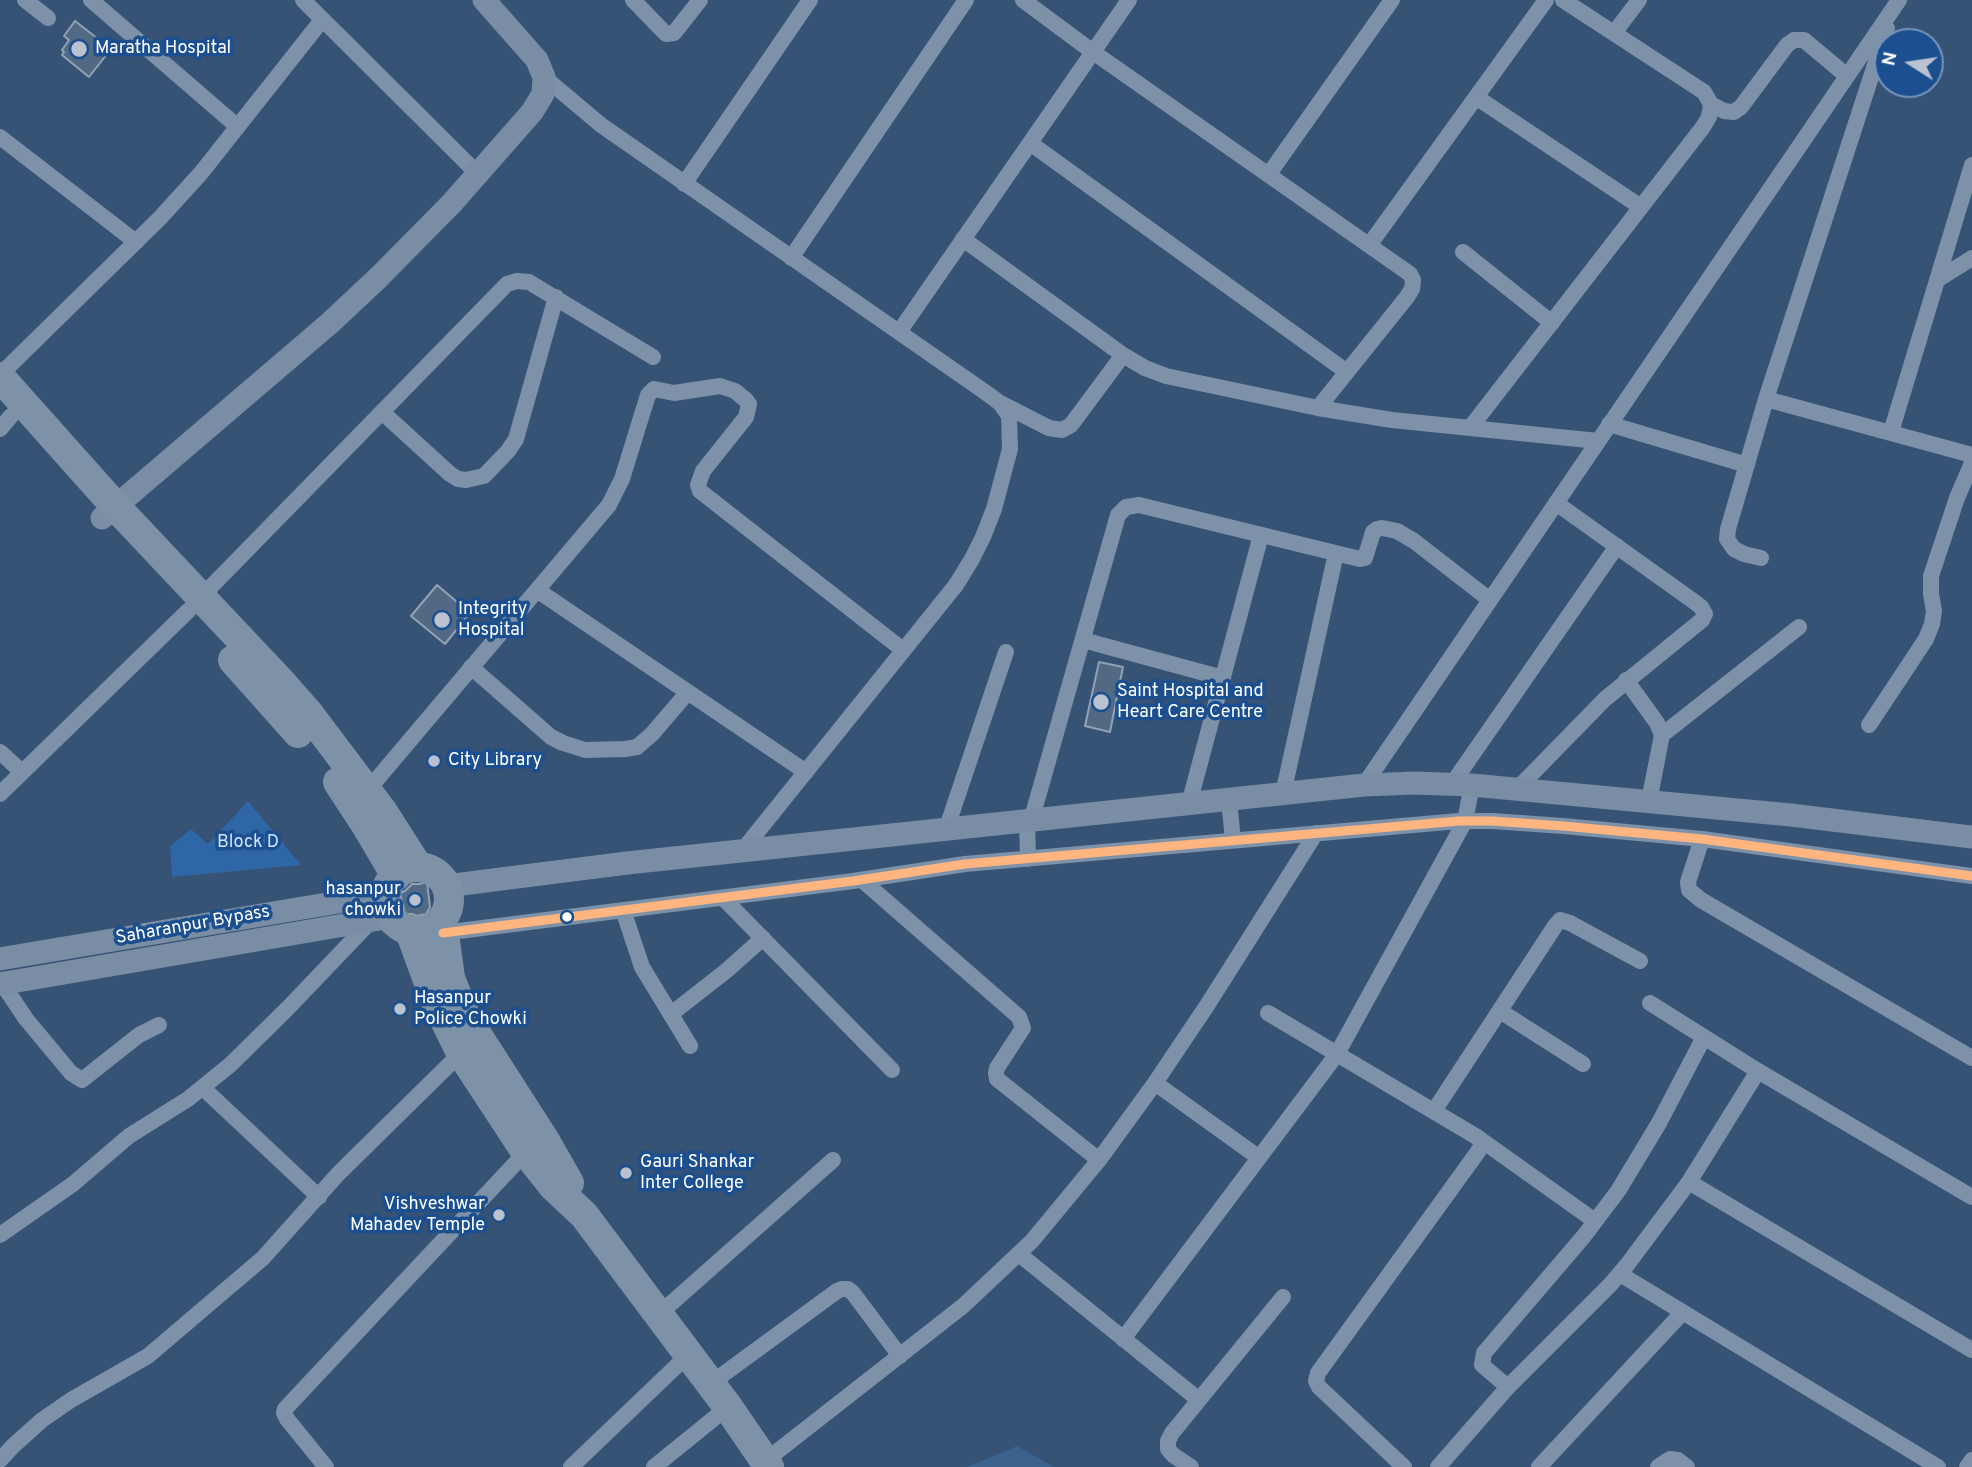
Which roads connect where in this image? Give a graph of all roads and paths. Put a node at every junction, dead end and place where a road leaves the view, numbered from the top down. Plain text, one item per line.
1 (25, 0) edge
2 (91, 0) edge
3 (303, 0) edge
4 (486, 0) edge
5 (632, 0) edge
6 (700, 0) edge
7 (810, 0) edge
8 (967, 0) edge
9 (1023, 0) edge
10 (1129, 0) edge
11 (1392, 0) edge
12 (1546, 0) edge
13 (1563, 0) edge
14 (1639, 0) edge
15 (1896, 5) edge
16 (48, 18) dead end
17 (322, 20) junction
18 (1614, 33) junction
19 (1093, 52) junction
20 (1847, 76) junction
21 (544, 77) junction
22 (1476, 97) junction
23 (1711, 104) junction
24 (237, 128) junction
25 (0, 137) edge
26 (1030, 143) junction
27 (1972, 165) edge
28 (477, 173) junction
29 (1269, 174) junction
30 (684, 184) junction
31 (1642, 207) junction
32 (963, 239) junction
33 (136, 242) junction
34 (1370, 244) junction
35 (1463, 252) dead end
36 (791, 258) junction
37 (1972, 258) edge
38 (1937, 280) junction
39 (556, 297) junction
40 (1552, 323) junction
41 (898, 332) junction
42 (1123, 355) junction
43 (653, 357) dead end
44 (1347, 372) junction
45 (0, 376) edge
46 (1766, 400) junction
47 (1000, 403) junction
48 (1318, 408) junction
49 (382, 412) junction
50 (4, 416) edge
51 (1609, 424) junction
52 (1470, 428) junction
53 (1891, 432) junction
54 (1598, 441) junction
55 (1972, 455) edge
56 (1972, 463) edge
57 (1747, 465) junction
58 (1556, 503) junction
59 (109, 512) junction
60 (1261, 535) junction
61 (1617, 546) junction
62 (1336, 554) junction
63 (1761, 558) dead end
64 (537, 590) junction
65 (1490, 600) junction
66 (195, 604) junction
67 (1799, 627) dead end
68 (1083, 640) junction
69 (903, 650) junction
70 (1006, 652) dead end
71 (471, 667) junction
72 (1223, 678) junction
73 (1626, 680) junction
74 (688, 692) junction
75 (1869, 726) dead end
76 (1662, 735) junction
77 (0, 752) edge
78 (22, 772) junction
79 (806, 772) junction
80 (1364, 785) junction
81 (1517, 789) junction
82 (367, 791) junction
83 (0, 794) edge
84 (1283, 794) junction
85 (1465, 800) junction
86 (1649, 802) junction
87 (1189, 804) junction
88 (1230, 805) junction
89 (1028, 825) junction
90 (946, 830) junction
91 (1316, 833) junction
92 (1233, 836) junction
93 (1972, 837) edge
94 (1702, 839) junction
95 (743, 851) junction
96 (1028, 854) junction
97 (1972, 876) edge
98 (862, 880) junction
99 (446, 886) junction
100 (723, 898) junction
101 (395, 901) junction
102 (623, 910) junction
103 (443, 926) junction
104 (763, 938) junction
105 (0, 959) edge
106 (1640, 961) dead end
107 (1, 984) edge
108 (1650, 1003) dead end
109 (1500, 1011) junction
110 (1268, 1013) dead end
111 (671, 1014) junction
112 (159, 1025) dead end
113 (1704, 1037) junction
114 (690, 1046) dead end
115 (461, 1053) junction
116 (1337, 1054) junction
117 (1972, 1058) edge
118 (1583, 1064) dead end
119 (892, 1070) dead end
120 (1758, 1071) junction
121 (1155, 1083) junction
122 (203, 1088) junction
123 (1434, 1111) junction
124 (1478, 1137) junction
125 (526, 1152) junction
126 (1258, 1157) junction
127 (833, 1160) dead end
128 (1099, 1160) junction
129 (1689, 1182) junction
130 (319, 1197) junction
131 (1972, 1197) edge
132 (584, 1215) junction
133 (1595, 1221) junction
134 (4, 1226) edge
135 (1019, 1254) junction
136 (1620, 1273) junction
137 (1283, 1297) dead end
138 (1683, 1312) junction
139 (658, 1315) junction
140 (1123, 1339) junction
141 (1972, 1350) edge
142 (688, 1355) junction
143 (900, 1356) junction
144 (710, 1384) junction
145 (1508, 1387) junction
146 (1199, 1400) junction
147 (728, 1407) junction
148 (0, 1460) edge
149 (1972, 1460) edge
150 (767, 1464) edge
151 (1443, 1465) edge
152 (326, 1467) edge
153 (570, 1467) edge
154 (654, 1467) edge
155 (1191, 1467) edge
156 (1404, 1467) edge
157 (1539, 1467) edge
158 (1658, 1467) edge
159 (1687, 1467) edge
160 (1938, 1467) edge
161 (1967, 1467) edge

1 - 16 street
2 - 24 street
3 - 17 street
4 - 21 street
5 - 6 street
7 - 30 street
8 - 36 street
9 - 19 street
10 - 19 street
11 - 29 street
12 - 22 street
13 - 18 street
14 - 18 street
15 - 20 street
15 - 46 street
17 - 24 street
17 - 28 street
18 - 23 street
19 - 26 street
19 - 29 street
20 - 23 street
20 - 51 street
21 - 28 street
21 - 30 street
22 - 31 street
22 - 34 street
23 - 31 street
24 - 33 street
25 - 33 street
26 - 32 street
26 - 44 street
27 - 38 street
28 - 59 street
29 - 34 street
30 - 36 street
31 - 40 street
32 - 41 street
32 - 42 street
33 - 45 street
34 - 44 street
35 - 40 street
36 - 41 street
37 - 38 street
38 - 53 street
39 - 43 street
39 - 49 street
39 - 49 street
40 - 52 street
41 - 47 street
42 - 47 street
42 - 48 street
44 - 48 street
45 - 59 highway
46 - 53 street
46 - 57 street
47 - 69 street
48 - 52 street
49 - 66 street
50 - 59 highway
51 - 54 street
51 - 57 street
52 - 54 street
53 - 55 street
54 - 58 street
56 - 75 street
57 - 63 street
58 - 61 street
58 - 65 street
59 - 66 highway
60 - 62 street
60 - 68 street
60 - 72 street
61 - 73 street
61 - 85 street
62 - 65 street
62 - 84 street
64 - 69 street
64 - 71 street
64 - 74 street
65 - 80 street
66 - 78 street
66 - 82 highway
66 - 101 highway
67 - 76 street
68 - 72 street
68 - 89 street
69 - 79 street
70 - 90 street
71 - 74 street
71 - 82 street
72 - 87 street
73 - 76 street
73 - 81 street
74 - 79 street
76 - 86 street
77 - 78 street
78 - 83 street
79 - 95 street
80 - 84 street
80 - 85 street
81 - 85 street
81 - 86 street
82 - 101 highway
84 - 88 street
85 - 91 street
85 - 94 street
85 - 116 street
86 - 93 street
87 - 88 street
87 - 89 street
88 - 92 street
89 - 90 street
89 - 96 street
90 - 95 street
91 - 92 street
91 - 121 street
92 - 96 street
94 - 97 street
94 - 117 street
95 - 99 street
96 - 98 street
98 - 100 street
98 - 128 street
99 - 101 highway
99 - 103 highway
100 - 102 street
100 - 104 street
101 - 103 highway
101 - 105 street, Saharanpur Bypass
101 - 107 street
101 - 115 highway
101 - 122 street
102 - 103 street
102 - 111 street
103 - 132 highway
104 - 111 street
104 - 119 street
106 - 109 street
107 - 112 street
108 - 113 street
109 - 118 street
109 - 123 street
110 - 116 street
111 - 114 street
113 - 120 street
113 - 133 street
115 - 125 highway
115 - 130 street
116 - 123 street
116 - 126 street
120 - 129 street
120 - 131 street
121 - 126 street
121 - 128 street
122 - 130 street
122 - 134 street
123 - 124 street
124 - 133 street
124 - 156 street
125 - 132 highway
125 - 152 street
126 - 140 street
127 - 139 street
128 - 135 street
129 - 136 street
129 - 141 street
130 - 148 street
132 - 139 highway
133 - 145 street
135 - 140 street
135 - 143 street
136 - 138 street
136 - 145 street
137 - 146 street
138 - 157 street
138 - 160 street
139 - 142 highway
140 - 146 street
142 - 144 highway
142 - 153 street
143 - 144 street
143 - 150 street
144 - 147 highway
145 - 151 street
146 - 155 street
147 - 150 highway
147 - 154 street
149 - 161 street
158 - 159 street

